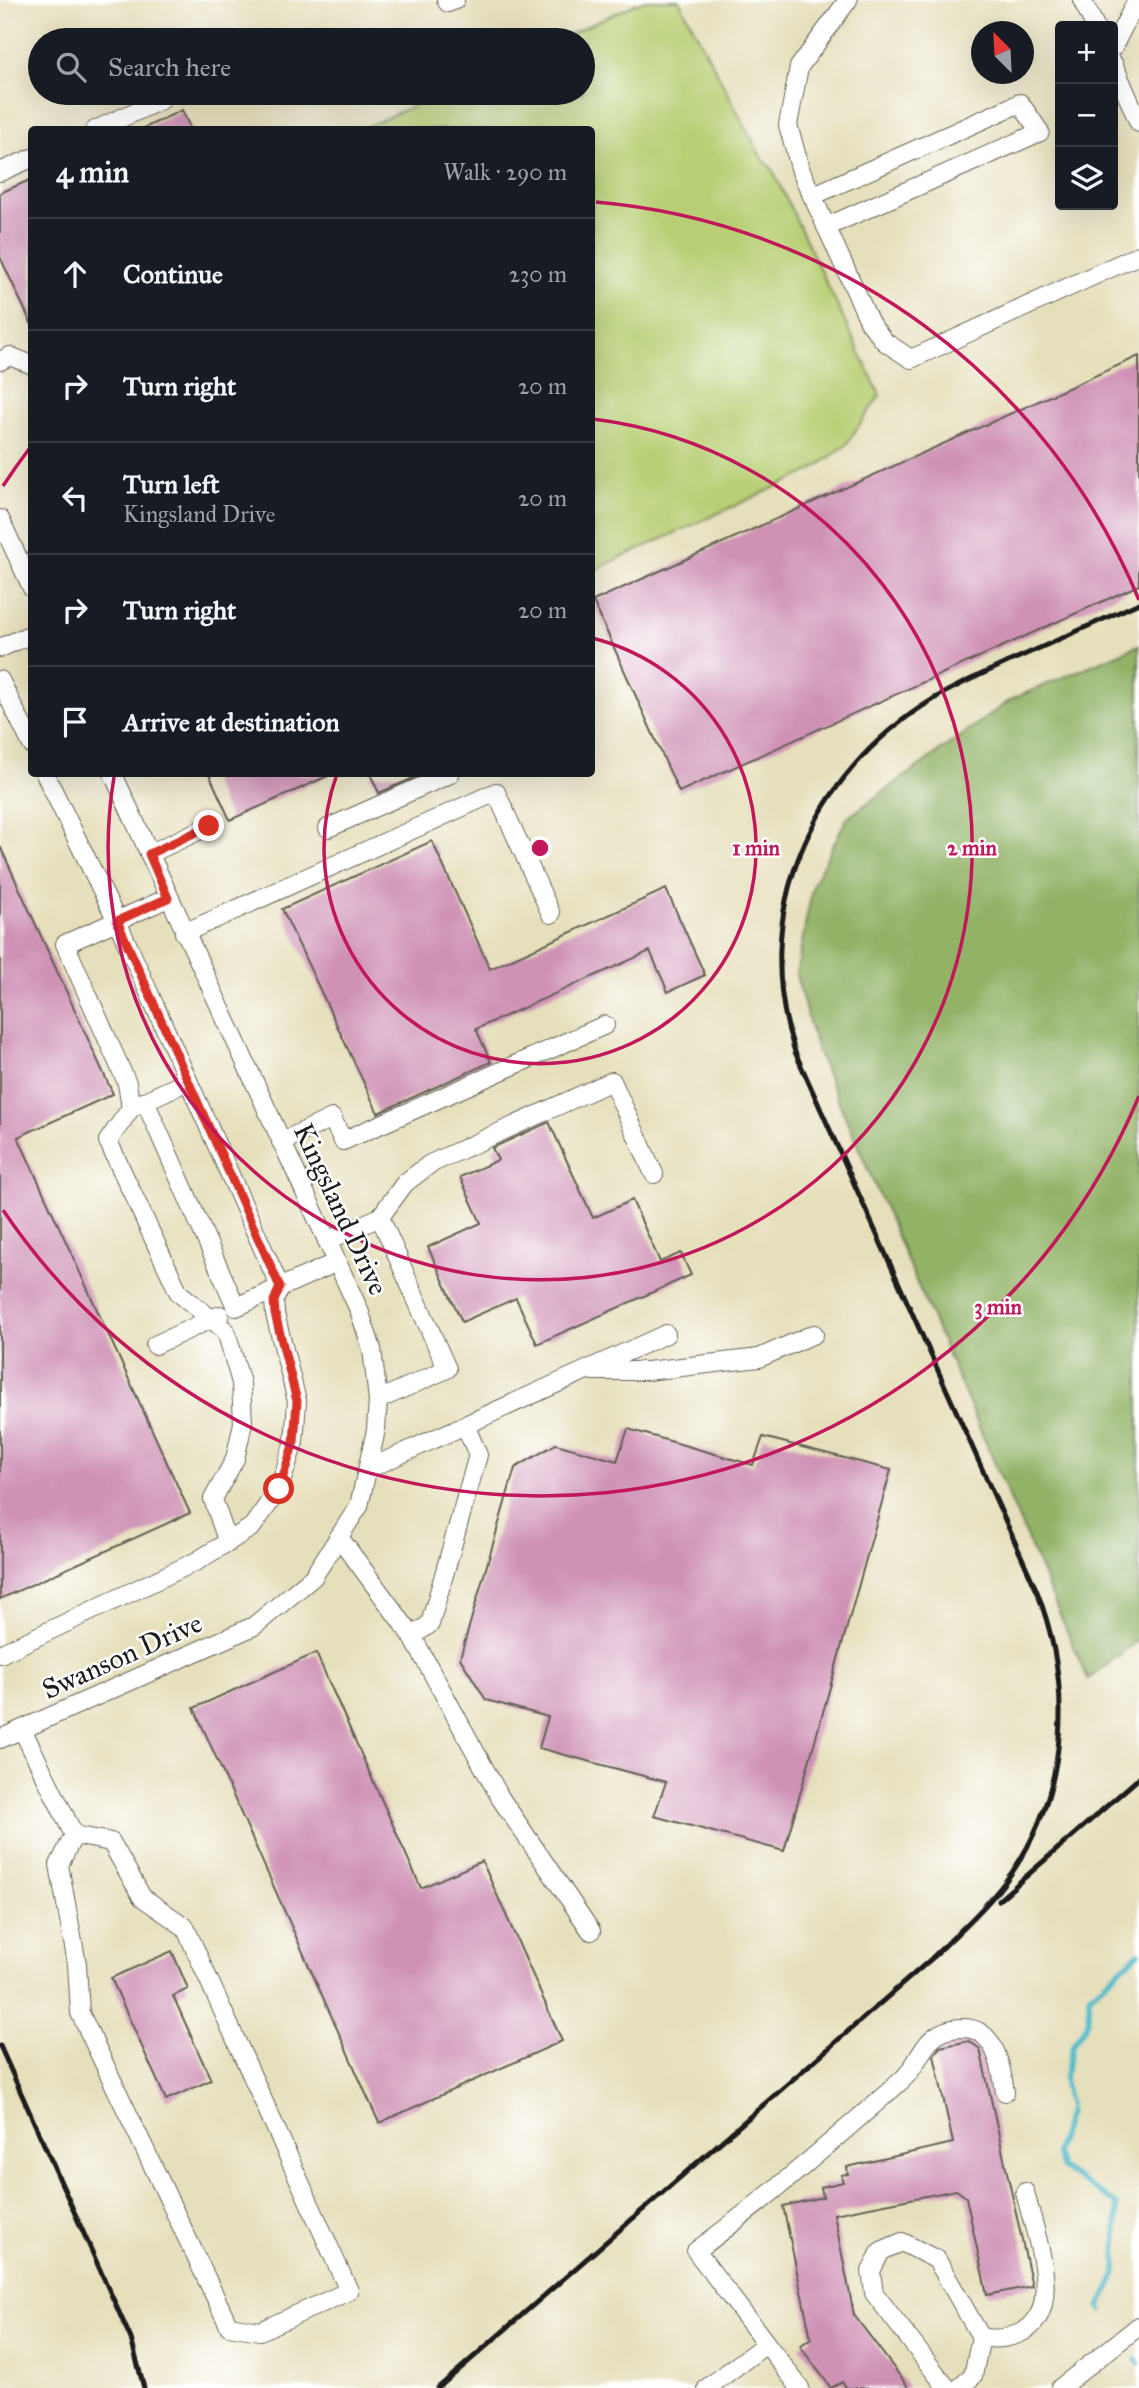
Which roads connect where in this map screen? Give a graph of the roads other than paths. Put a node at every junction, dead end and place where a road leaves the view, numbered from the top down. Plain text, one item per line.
1 (446, 0) edge
2 (455, 0) edge
3 (848, 0) edge
4 (1082, 0) edge
5 (1137, 0) edge
6 (1092, 21) edge
7 (1118, 37) edge
8 (1118, 75) edge
9 (151, 105) edge
10 (1139, 123) edge
11 (104, 126) edge
12 (28, 160) edge
13 (0, 172) edge
14 (812, 196) junction
15 (826, 227) junction
16 (1139, 255) edge
17 (0, 361) edge
18 (28, 363) edge
19 (0, 519) edge
20 (28, 579) edge
21 (28, 636) edge
22 (0, 648) edge
23 (0, 680) edge
24 (28, 737) edge
25 (46, 777) edge
26 (114, 777) edge
27 (443, 777) edge
28 (209, 826) dead end
29 (328, 828) dead end
30 (149, 854) junction
31 (168, 898) junction
32 (551, 914) dead end
33 (117, 921) junction
34 (184, 933) junction
35 (605, 1024) dead end
36 (188, 1081) junction
37 (138, 1105) junction
38 (281, 1142) junction
39 (654, 1174) dead end
40 (380, 1217) junction
41 (327, 1241) junction
42 (337, 1262) junction
43 (280, 1287) junction
44 (236, 1307) junction
45 (213, 1318) junction
46 (666, 1334) dead end
47 (814, 1334) dead end
48 (155, 1345) dead end
49 (585, 1371) junction
50 (378, 1400) junction
51 (465, 1425) junction
52 (368, 1469) junction
53 (339, 1536) junction
54 (228, 1543) junction
55 (412, 1636) junction
56 (228, 1638) joint
57 (0, 1654) edge
58 (23, 1729) junction
59 (0, 1740) edge
60 (74, 1835) junction
61 (591, 1931) dead end
62 (1005, 2092) dead end
63 (1025, 2192) dead end
64 (1139, 2326) edge
65 (981, 2337) junction
66 (766, 2344) junction
67 (707, 2388) edge
68 (800, 2388) edge
69 (947, 2388) edge
70 (959, 2388) edge
71 (1060, 2388) edge

1 - 2 street
3 - 14 street
4 - 6 street
5 - 7 street
8 - 10 street
9 - 11 street
12 - 13 street
14 - 15 street
14 - 15 street
15 - 16 street
17 - 18 street
19 - 20 street
21 - 22 street
23 - 24 street
25 - 33 street
26 - 30 street, Kingsland Drive
27 - 29 street
28 - 30 street
30 - 31 street, Kingsland Drive
31 - 33 street
31 - 34 street, Kingsland Drive
32 - 34 street
33 - 36 street
33 - 37 street
34 - 38 street, Kingsland Drive
35 - 38 street
36 - 37 street
36 - 43 street
37 - 44 street
37 - 45 street
38 - 41 street, Kingsland Drive
39 - 40 street
40 - 41 street
40 - 50 street
41 - 42 street, Kingsland Drive
42 - 43 street
42 - 50 street, Kingsland Drive
43 - 44 street
43 - 54 street
44 - 45 street
45 - 48 street
45 - 54 street
46 - 49 street
47 - 49 street
49 - 51 street
50 - 52 street, Kingsland Drive
51 - 52 street
51 - 55 street
52 - 53 street, Kingsland Drive
53 - 55 street
53 - 56 street, Kingsland Drive
54 - 57 street
55 - 61 street
56 - 58 street, Swanson Drive
58 - 59 street, Swanson Drive
58 - 60 street
60 - 60 street
62 - 66 street
63 - 65 street
64 - 71 street
65 - 69 street
65 - 70 street
66 - 67 street
66 - 68 street

